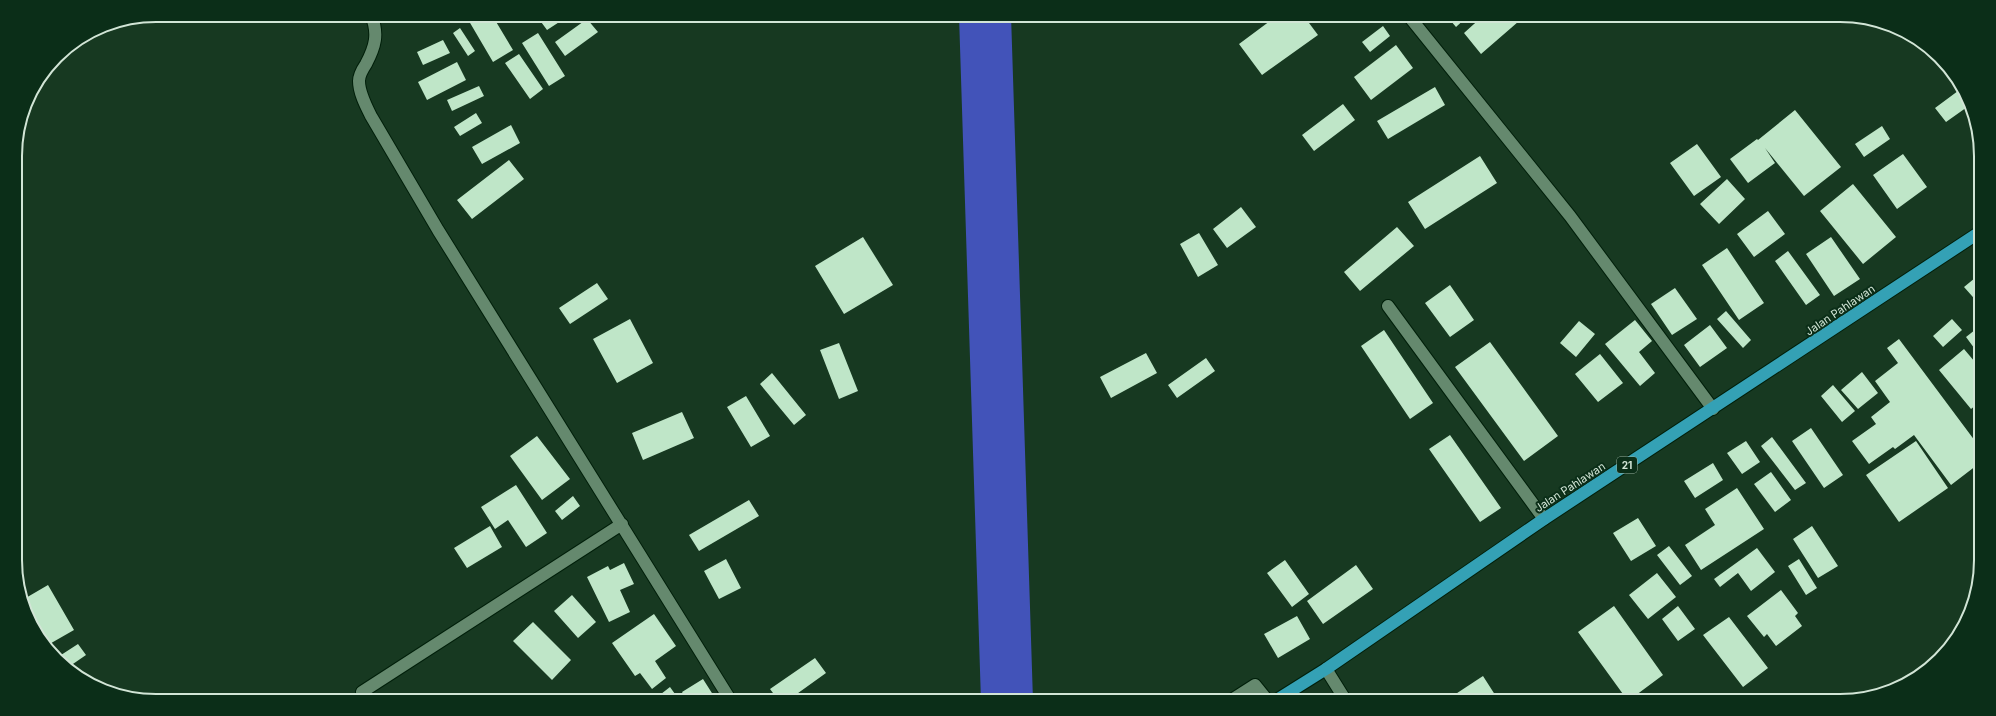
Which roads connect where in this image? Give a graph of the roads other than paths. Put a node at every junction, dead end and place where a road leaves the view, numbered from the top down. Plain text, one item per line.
1 (374, 22) edge
2 (1414, 22) edge
3 (1974, 236) edge
4 (1388, 306) dead end
5 (1713, 409) junction
6 (1544, 519) junction
7 (622, 524) junction
8 (1326, 669) junction
9 (362, 692) dead end
10 (727, 694) edge
11 (1241, 694) edge
12 (1262, 694) edge
13 (1286, 694) edge
14 (1342, 694) edge

1 - 7 street
2 - 5 street
3 - 5 highway, Jalan Pahlawan / 21
4 - 6 street
5 - 6 highway, Jalan Pahlawan / 21
6 - 8 highway, Jalan Pahlawan / 21
7 - 9 street
7 - 10 street
8 - 13 highway, Jalan Pahlawan / 21
8 - 14 street
11 - 12 street

